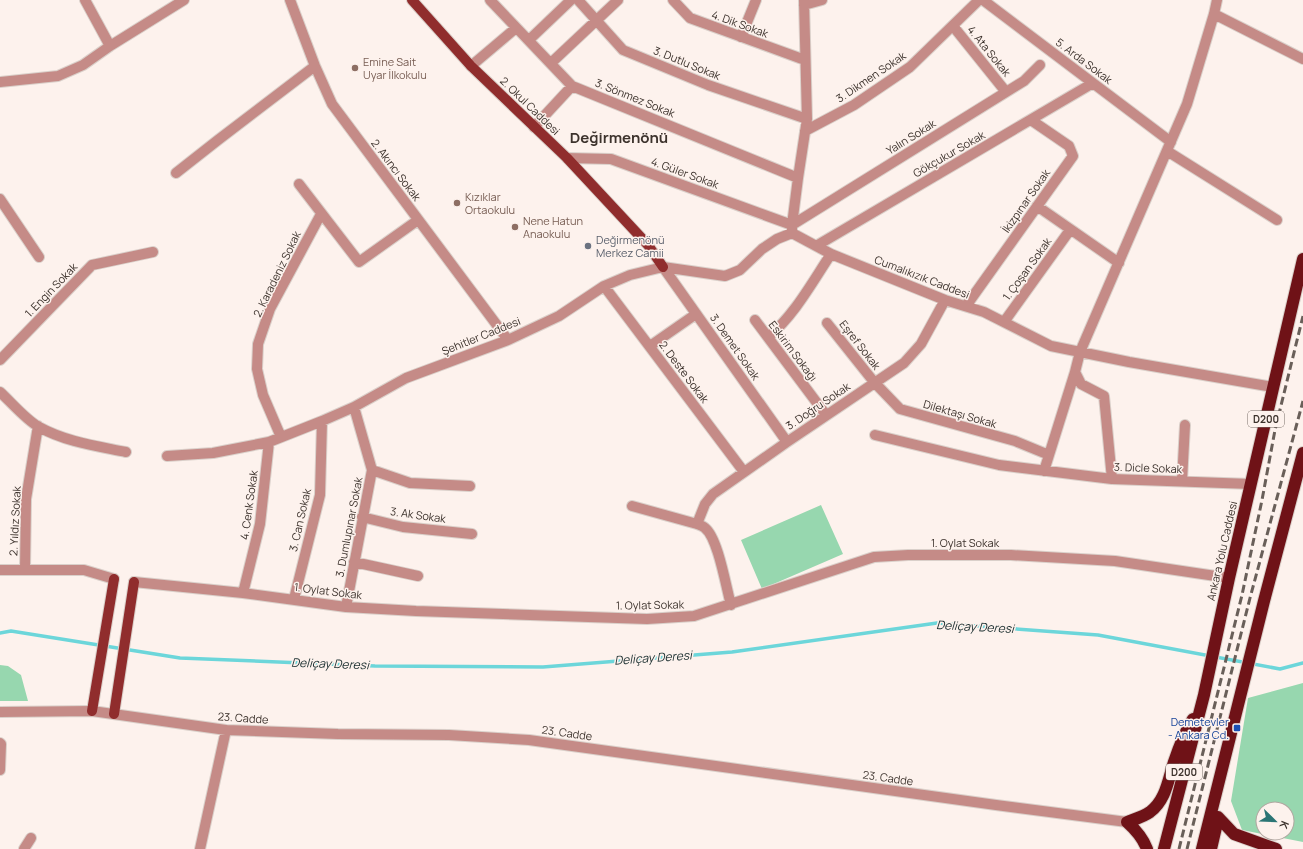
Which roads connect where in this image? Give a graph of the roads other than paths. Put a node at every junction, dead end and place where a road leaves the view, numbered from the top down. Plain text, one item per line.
1 (85, 0) edge
2 (184, 0) edge
3 (290, 0) edge
4 (412, 0) edge
5 (571, 0) edge
6 (578, 0) edge
7 (618, 0) edge
8 (674, 0) edge
9 (756, 0) edge
10 (822, 0) edge
11 (979, 0) edge
12 (983, 0) edge
13 (1217, 0) edge
14 (493, 1) edge
15 (804, 2) edge
16 (1214, 14) junction
17 (596, 21) junction
18 (953, 26) junction
19 (516, 28) junction
20 (741, 37) junction
21 (529, 40) junction
22 (110, 46) junction
23 (1303, 59) edge
24 (805, 60) junction
25 (551, 63) junction
26 (1040, 65) dead end
27 (315, 66) junction
28 (471, 66) junction
29 (0, 82) edge
30 (1093, 83) junction
31 (572, 86) junction
32 (1006, 92) junction
33 (807, 119) junction
34 (1031, 120) junction
35 (534, 126) junction
36 (805, 131) junction
37 (1169, 146) junction
38 (567, 158) junction
39 (176, 173) dead end
40 (798, 178) junction
41 (299, 184) dead end
42 (0, 199) edge
43 (1037, 206) junction
44 (321, 214) junction
45 (418, 220) junction
46 (1277, 220) dead end
47 (792, 229) junction
48 (1070, 230) junction
49 (816, 246) junction
50 (153, 252) dead end
51 (831, 254) junction
52 (39, 257) dead end
53 (1303, 259) edge
54 (1119, 264) junction
55 (663, 267) junction
56 (604, 286) junction
57 (945, 300) junction
58 (966, 306) junction
59 (696, 314) junction
60 (756, 320) dead end
61 (1004, 322) junction
62 (828, 323) dead end
63 (768, 337) junction
64 (508, 340) junction
65 (650, 346) junction
66 (1080, 352) junction
67 (0, 360) edge
68 (1075, 372) junction
69 (874, 382) junction
70 (1273, 387) junction
71 (0, 392) edge
72 (354, 407) junction
73 (826, 415) junction
74 (322, 421) junction
75 (1185, 425) dead end
76 (38, 426) junction
77 (874, 435) dead end
78 (281, 437) junction
79 (269, 442) junction
80 (787, 442) junction
81 (126, 452) dead end
82 (1303, 452) edge
83 (1049, 455) junction
84 (167, 456) dead end
85 (372, 470) junction
86 (1044, 471) junction
87 (744, 472) junction
88 (1112, 479) junction
89 (1182, 481) junction
90 (1251, 484) junction
91 (470, 486) dead end
92 (632, 506) dead end
93 (362, 517) junction
94 (697, 524) junction
95 (472, 534) dead end
96 (354, 562) junction
97 (0, 570) edge
98 (25, 570) junction
99 (418, 576) dead end
100 (1229, 578) junction
101 (114, 579) joint
102 (134, 582) joint
103 (243, 593) junction
104 (294, 599) junction
105 (730, 605) junction
106 (346, 606) junction
107 (1203, 700) junction
108 (92, 710) junction
109 (0, 712) edge
110 (114, 714) junction
111 (226, 730) junction
112 (0, 743) edge
113 (1188, 757) junction
114 (0, 770) edge
115 (1221, 772) junction
116 (1218, 816) junction
117 (1127, 822) junction
118 (30, 838) dead end
119 (24, 849) edge
120 (200, 849) edge
121 (1147, 849) edge
122 (1156, 849) edge
123 (1164, 849) edge
124 (1202, 849) edge
125 (1211, 849) edge
126 (1276, 849) edge

1 - 22 street
2 - 22 street
3 - 27 street, 2. Akıncı Sokak
4 - 28 main road, 2. Okul Caddesi
5 - 21 street
6 - 17 street, 3. Dutlu Sokak
7 - 17 street
8 - 20 street, 4. Dik Sokak
9 - 20 street
10 - 15 street
11 - 18 street, 3. Dikmen Sokak
12 - 30 street, 5. Arda Sokak
13 - 16 street
14 - 19 street, 3. Sönmez Sokak
15 - 24 street
16 - 23 street
16 - 37 street
17 - 25 street
17 - 33 street, 3. Dutlu Sokak
18 - 32 street, 4. Ata Sokak
18 - 36 street, 3. Dikmen Sokak
19 - 21 street, 3. Sönmez Sokak
19 - 28 street
20 - 24 street, 4. Dik Sokak
21 - 25 street, 3. Sönmez Sokak
22 - 29 street
24 - 33 street
25 - 31 street, 3. Sönmez Sokak
26 - 32 street, Yalın Sokak
27 - 39 street
27 - 45 street, 2. Akıncı Sokak
28 - 35 main road, 2. Okul Caddesi
30 - 34 street, Gökçukur Sokak
30 - 37 street, 5. Arda Sokak
31 - 35 street
31 - 40 street, 3. Sönmez Sokak
32 - 47 street, Yalın Sokak
33 - 36 street
34 - 43 street, İkizpınar Sokak
34 - 49 street, Gökçukur Sokak
35 - 38 main road, 2. Okul Caddesi
36 - 40 street
37 - 46 street, 5. Arda Sokak
37 - 54 street
38 - 47 street, 4. Güler Sokak
38 - 55 main road, 2. Okul Caddesi
40 - 47 street
41 - 44 street
42 - 52 street
43 - 48 street
43 - 58 street, İkizpınar Sokak
44 - 45 street
44 - 78 street, 2. Karadeniz Sokak
45 - 64 street, 2. Akıncı Sokak
47 - 49 street, Cumalıkızık Caddesi
47 - 55 street, Şehitler Caddesi
48 - 54 street
48 - 61 street, 1. Çoşan Sokak
49 - 51 street, Cumalıkızık Caddesi
50 - 67 street, 1. Engin Sokak
51 - 57 street, Cumalıkızık Caddesi
51 - 63 street
53 - 70 highway, Ankara Yolu Caddesi / D200
54 - 66 street
55 - 56 street, Şehitler Caddesi
55 - 59 street, 3. Demet Sokak
56 - 64 street, Şehitler Caddesi
56 - 65 street, 2. Deste Sokak
57 - 58 street, Cumalıkızık Caddesi
57 - 69 street, 3. Doğru Sokak
58 - 61 street, Cumalıkızık Caddesi
59 - 65 street
59 - 80 street, 3. Demet Sokak
60 - 63 street, Eskirim Sokağı
61 - 66 street, Cumalıkızık Caddesi
62 - 69 street, Eşref Sokak
63 - 73 street, Eskirim Sokağı
64 - 72 street, Şehitler Caddesi
65 - 87 street, 2. Deste Sokak
66 - 68 street
66 - 70 street, Cumalıkızık Caddesi
68 - 83 street
68 - 88 street
69 - 73 street, 3. Doğru Sokak
69 - 83 street, Dilektaşı Sokak
70 - 90 highway, Ankara Yolu Caddesi / D200
71 - 76 street
72 - 74 street, Şehitler Caddesi
72 - 85 street, 3. Dumlupınar Sokak
73 - 80 street, 3. Doğru Sokak
74 - 78 street, Şehitler Caddesi
74 - 104 street, 3. Can Sokak
75 - 89 street
76 - 81 street
76 - 98 street, 2. Yıldız Sokak
77 - 86 street, 3. Dicle Sokak
78 - 79 street, Şehitler Caddesi
79 - 84 street, Şehitler Caddesi
79 - 103 street, 4. Cenk Sokak
80 - 87 street, 3. Doğru Sokak
82 - 115 highway
83 - 86 street
85 - 91 street
85 - 93 street, 3. Dumlupınar Sokak
86 - 88 street, 3. Dicle Sokak
87 - 94 street, 3. Doğru Sokak
88 - 89 street, 3. Dicle Sokak
89 - 90 street, 3. Dicle Sokak
90 - 100 highway, Ankara Yolu Caddesi / D200
92 - 94 street
93 - 95 street, 3. Ak Sokak
93 - 96 street, 3. Dumlupınar Sokak
94 - 105 street
96 - 99 street
96 - 106 street, 3. Dumlupınar Sokak
97 - 98 street
98 - 101 street
100 - 105 street, 1. Oylat Sokak
100 - 107 highway, Ankara Yolu Caddesi / D200
101 - 108 main road
102 - 103 street, 1. Oylat Sokak
102 - 110 main road
103 - 104 street, 1. Oylat Sokak
104 - 106 street, 1. Oylat Sokak
105 - 106 street, 1. Oylat Sokak
107 - 113 highway, Ankara Yolu Caddesi / D200
107 - 117 highway
108 - 109 street, 23. Cadde
108 - 110 street, 23. Cadde
110 - 111 street, 23. Cadde
111 - 117 street, 23. Cadde
111 - 120 street
112 - 114 street
113 - 122 highway
113 - 123 highway, Ankara Yolu Caddesi / D200
115 - 116 highway
115 - 124 highway
116 - 125 highway
116 - 126 highway
117 - 121 highway
118 - 119 street

